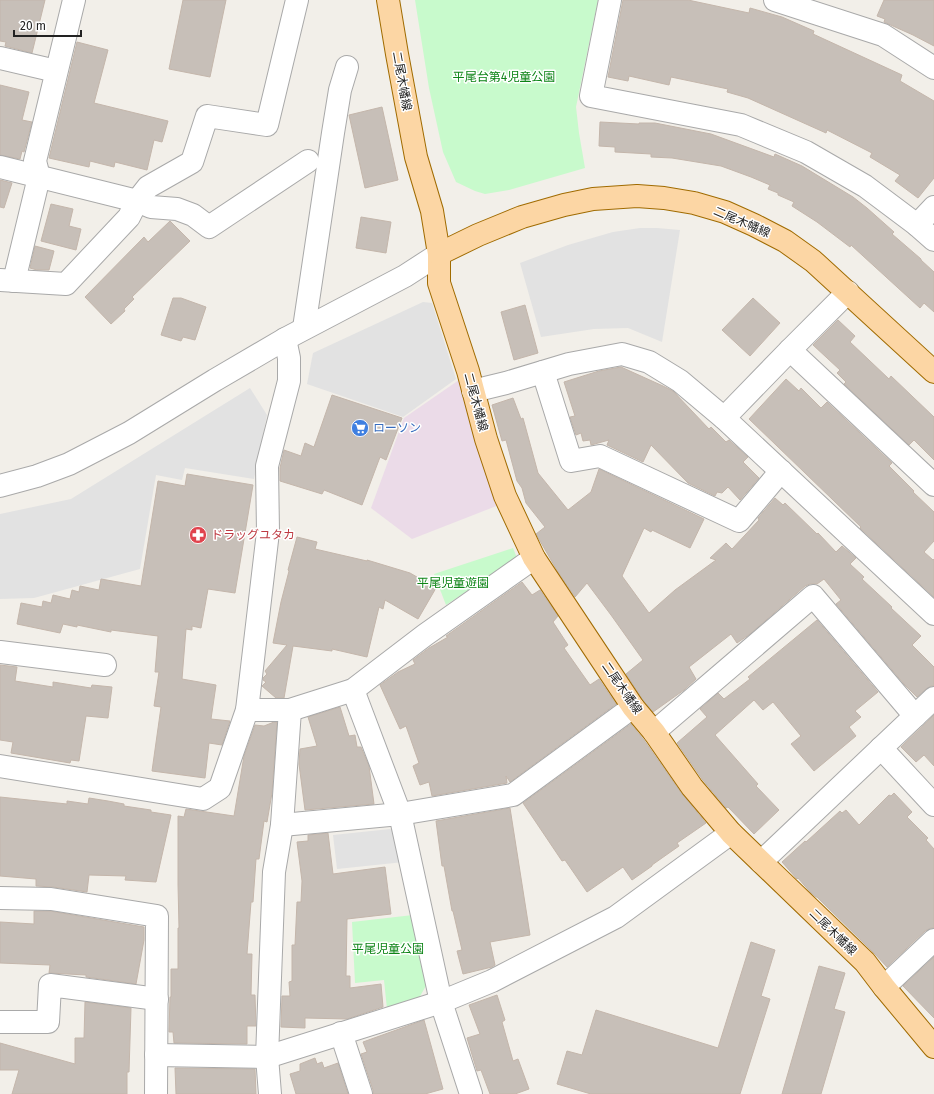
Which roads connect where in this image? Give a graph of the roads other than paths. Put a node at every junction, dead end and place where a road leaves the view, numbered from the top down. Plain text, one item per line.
1 (74, 0) edge
2 (297, 0) edge
3 (388, 0) edge
4 (610, 0) edge
5 (775, 0) edge
6 (0, 58) edge
7 (347, 67) dead end
8 (934, 68) edge
9 (56, 71) junction
10 (308, 160) dead end
11 (0, 168) edge
12 (39, 177) junction
13 (137, 201) junction
14 (934, 207) edge
15 (917, 224) junction
16 (934, 240) edge
17 (438, 254) junction
18 (7, 280) edge
19 (848, 292) junction
20 (304, 328) junction
21 (286, 339) junction
22 (790, 350) junction
23 (543, 372) junction
24 (934, 372) edge
25 (473, 391) junction
26 (724, 418) junction
27 (781, 471) junction
28 (934, 485) edge
29 (0, 486) edge
30 (534, 558) junction
31 (934, 614) edge
32 (0, 652) edge
33 (106, 665) dead end
34 (353, 690) junction
35 (934, 698) edge
36 (633, 707) junction
37 (247, 710) junction
38 (290, 710) junction
39 (915, 716) junction
40 (654, 732) junction
41 (881, 748) junction
42 (0, 766) edge
43 (934, 805) edge
44 (400, 814) junction
45 (282, 825) junction
46 (731, 834) junction
47 (761, 862) junction
48 (0, 898) edge
49 (934, 940) edge
50 (884, 987) junction
51 (157, 999) junction
52 (441, 1002) junction
53 (0, 1022) edge
54 (341, 1033) junction
55 (934, 1047) edge
56 (156, 1055) junction
57 (267, 1057) junction
58 (156, 1094) edge
59 (270, 1094) edge
60 (361, 1094) edge
61 (470, 1094) edge

1 - 9 street
2 - 13 street
3 - 17 main road, 二尾木幡線
4 - 15 street
5 - 8 street
6 - 9 street
7 - 20 street
9 - 12 street
10 - 13 street
11 - 12 street
12 - 13 street
12 - 18 street
13 - 18 street
14 - 15 street
15 - 16 street
17 - 19 main road, 二尾木幡線
17 - 20 street
17 - 25 main road, 二尾木幡線
19 - 22 street
19 - 24 main road, 二尾木幡線
20 - 21 street
21 - 29 street
21 - 37 street
22 - 26 street
22 - 28 street
23 - 25 street
23 - 26 street
23 - 27 street
25 - 30 main road, 二尾木幡線
26 - 27 street
27 - 31 street
30 - 34 street
30 - 36 main road, 二尾木幡線
32 - 33 street
34 - 38 street
34 - 44 street
35 - 39 street
36 - 40 main road, 二尾木幡線
36 - 44 street
37 - 38 street
37 - 42 street
38 - 45 street
39 - 40 street
39 - 41 street
40 - 46 main road, 二尾木幡線
41 - 43 street
41 - 47 street
44 - 45 street
44 - 52 street
45 - 57 street
46 - 47 main road, 二尾木幡線
46 - 52 street
47 - 50 main road, 二尾木幡線
48 - 51 street
49 - 50 street
50 - 55 main road, 二尾木幡線
51 - 53 street
51 - 56 street
52 - 54 street
52 - 61 street
54 - 57 street
54 - 60 street
56 - 57 street
56 - 58 street
57 - 59 street

